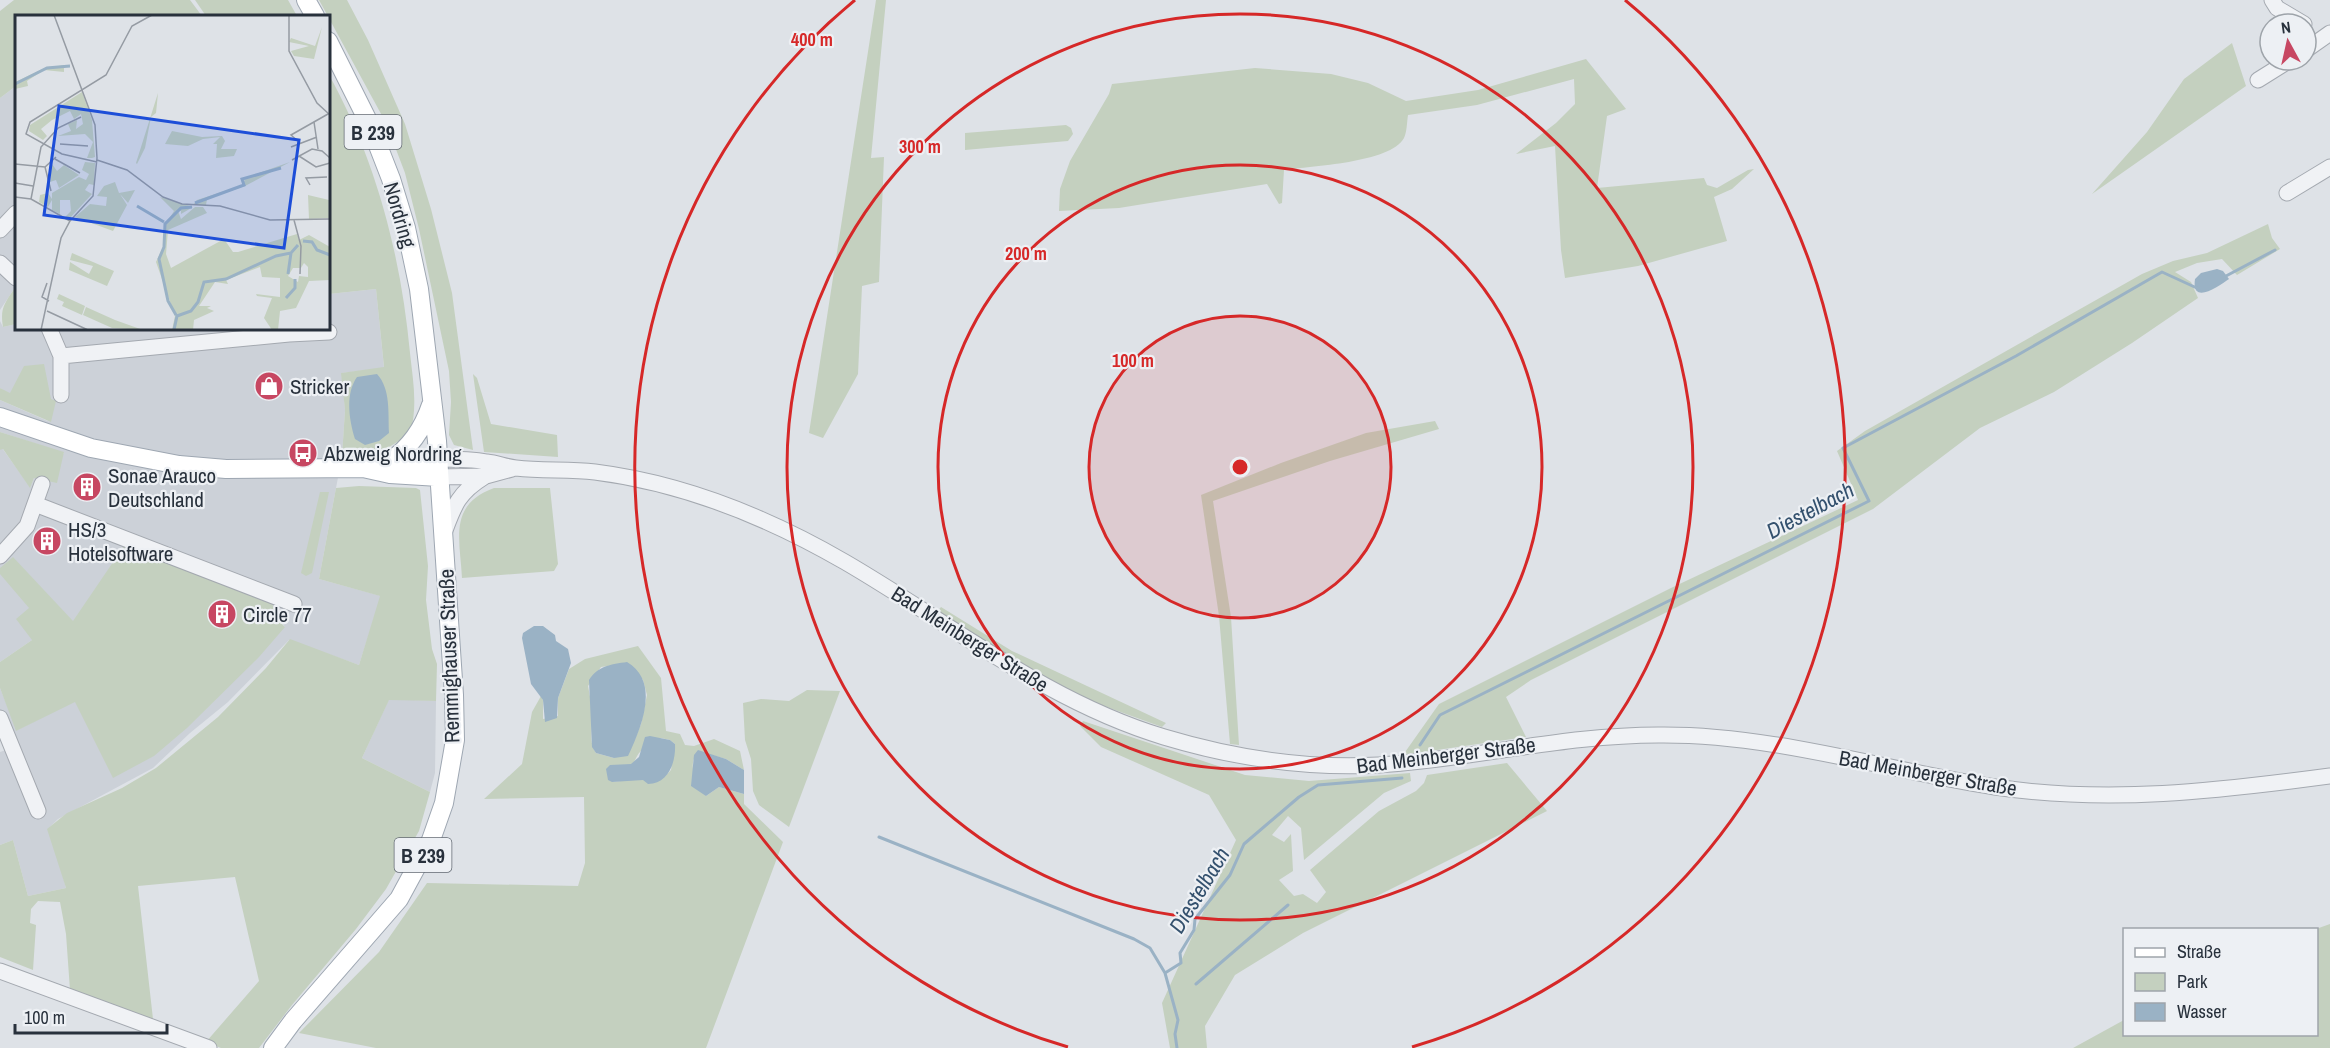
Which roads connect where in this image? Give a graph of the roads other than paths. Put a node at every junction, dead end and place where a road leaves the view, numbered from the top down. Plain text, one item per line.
1 (306, 0) edge
2 (2272, 0) edge
3 (2284, 12) edge
4 (314, 15) edge
5 (330, 45) edge
6 (2271, 72) edge
7 (2259, 80) dead end
8 (2330, 167) edge
9 (2287, 193) dead end
10 (15, 214) edge
11 (0, 230) edge
12 (0, 263) edge
13 (15, 277) edge
14 (50, 330) edge
15 (329, 332) dead end
16 (61, 356) junction
17 (61, 395) dead end
18 (432, 400) junction
19 (0, 417) edge
20 (390, 460) junction
21 (363, 468) junction
22 (438, 468) junction
23 (515, 468) junction
24 (486, 476) junction
25 (42, 484) dead end
26 (35, 504) junction
27 (443, 536) junction
28 (0, 556) edge
29 (294, 604) dead end
30 (0, 718) edge
31 (2330, 776) edge
32 (38, 811) dead end
33 (0, 971) edge
34 (209, 1048) edge
35 (273, 1048) edge

1 - 4 main road
2 - 3 street
5 - 18 main road, Nordring / B 239
6 - 7 street
8 - 9 street
10 - 11 street
12 - 13 street
14 - 16 street
15 - 16 street
16 - 17 street
18 - 20 main road
18 - 22 main road, B 239
19 - 21 main road, Bad Meinberger Straße
20 - 21 main road, Bad Meinberger Straße
20 - 22 main road, Bad Meinberger Straße
21 - 22 main road, Bad Meinberger Straße
22 - 23 street, Bad Meinberger Straße
22 - 24 street, Bad Meinberger Straße
22 - 27 main road, Remmighauser Straße / B 239
23 - 24 street, Bad Meinberger Straße
23 - 31 street, Bad Meinberger Straße
24 - 27 street
25 - 26 street
26 - 28 street
26 - 29 street
27 - 35 main road, Remmighauser Straße / B 239
30 - 32 street
33 - 34 street

